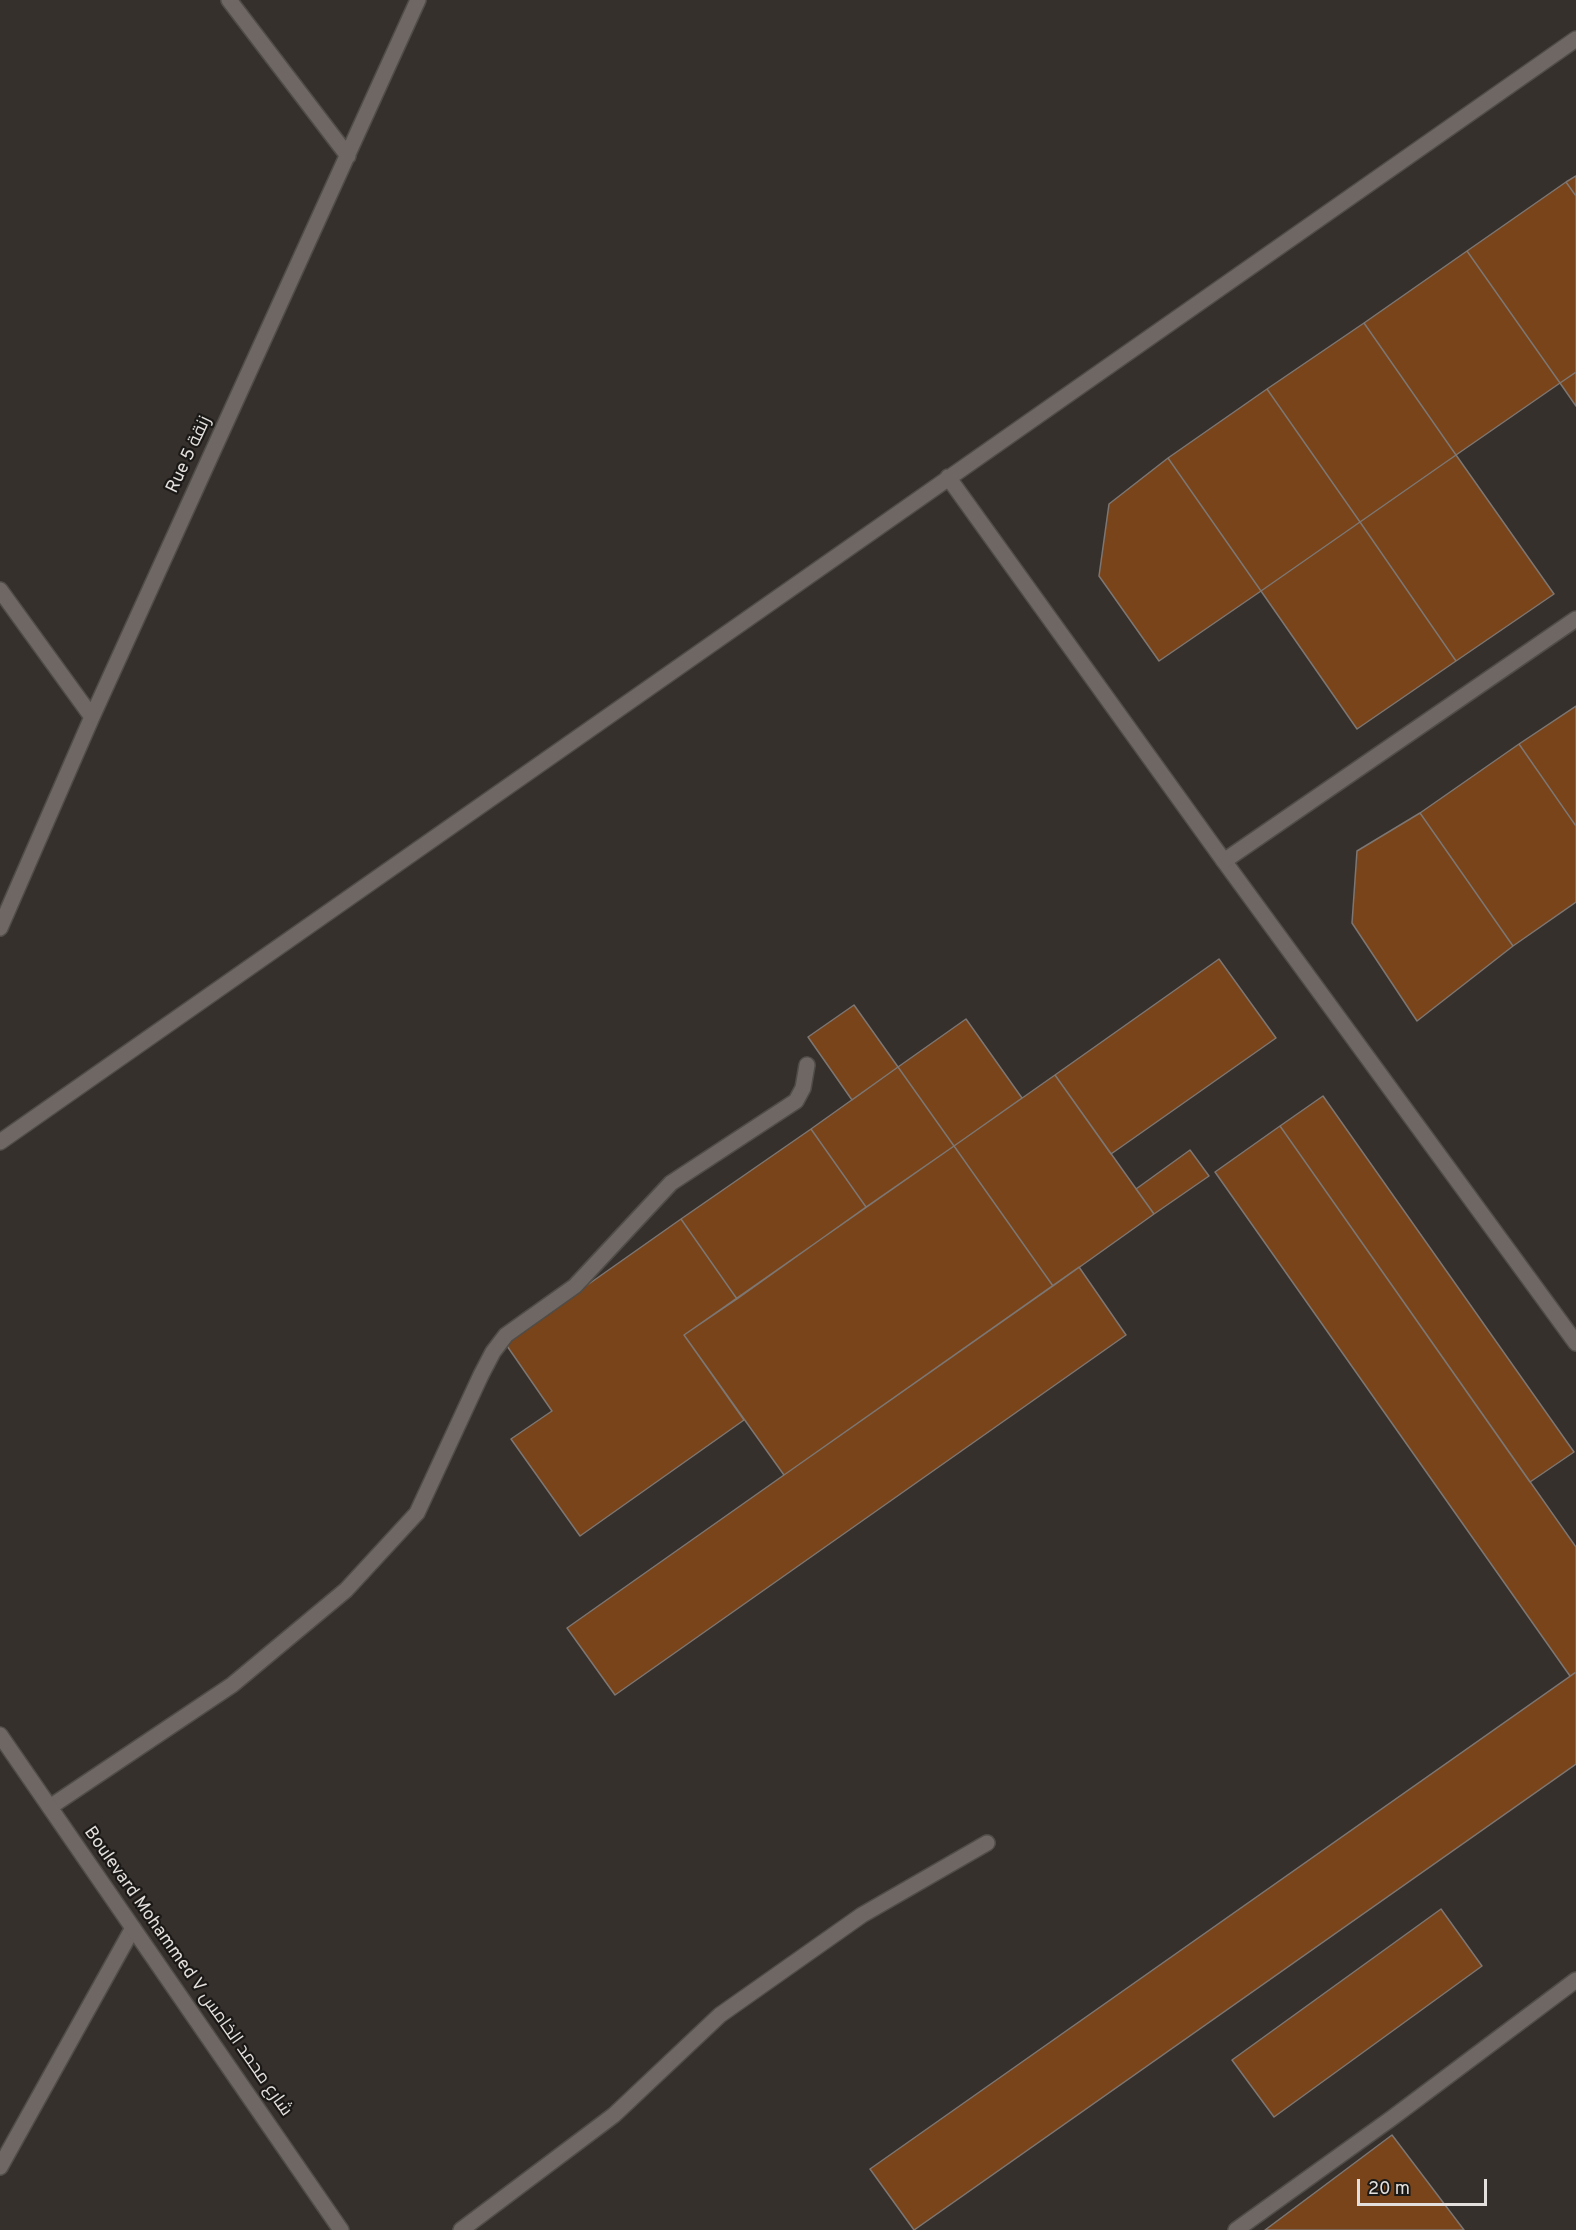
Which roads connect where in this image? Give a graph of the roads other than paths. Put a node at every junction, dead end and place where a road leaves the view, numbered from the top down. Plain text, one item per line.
1 (229, 0) edge
2 (418, 0) edge
3 (1576, 39) edge
4 (348, 156) junction
5 (948, 477) junction
6 (0, 590) edge
7 (1576, 620) edge
8 (92, 717) junction
9 (1224, 861) junction
10 (0, 928) edge
11 (807, 1065) dead end
12 (0, 1142) edge
13 (1576, 1343) edge
14 (0, 1735) edge
15 (50, 1807) junction
16 (987, 1843) dead end
17 (133, 1928) junction
18 (1576, 1980) edge
19 (0, 2167) edge
20 (341, 2230) edge
21 (461, 2230) edge
22 (1236, 2230) edge

1 - 4 street
2 - 4 street, Rue 5 زنقة
3 - 5 street
4 - 8 street, Rue 5 زنقة
5 - 9 street
5 - 12 street
6 - 8 street
7 - 9 street
8 - 10 street, Rue 5 زنقة
9 - 13 street
11 - 15 street
14 - 15 street, Boulevard Mohammed V شارع محمد الخامس
15 - 17 street, Boulevard Mohammed V شارع محمد الخامس
16 - 21 street
17 - 19 street
17 - 20 street, Boulevard Mohammed V شارع محمد الخامس
18 - 22 street

